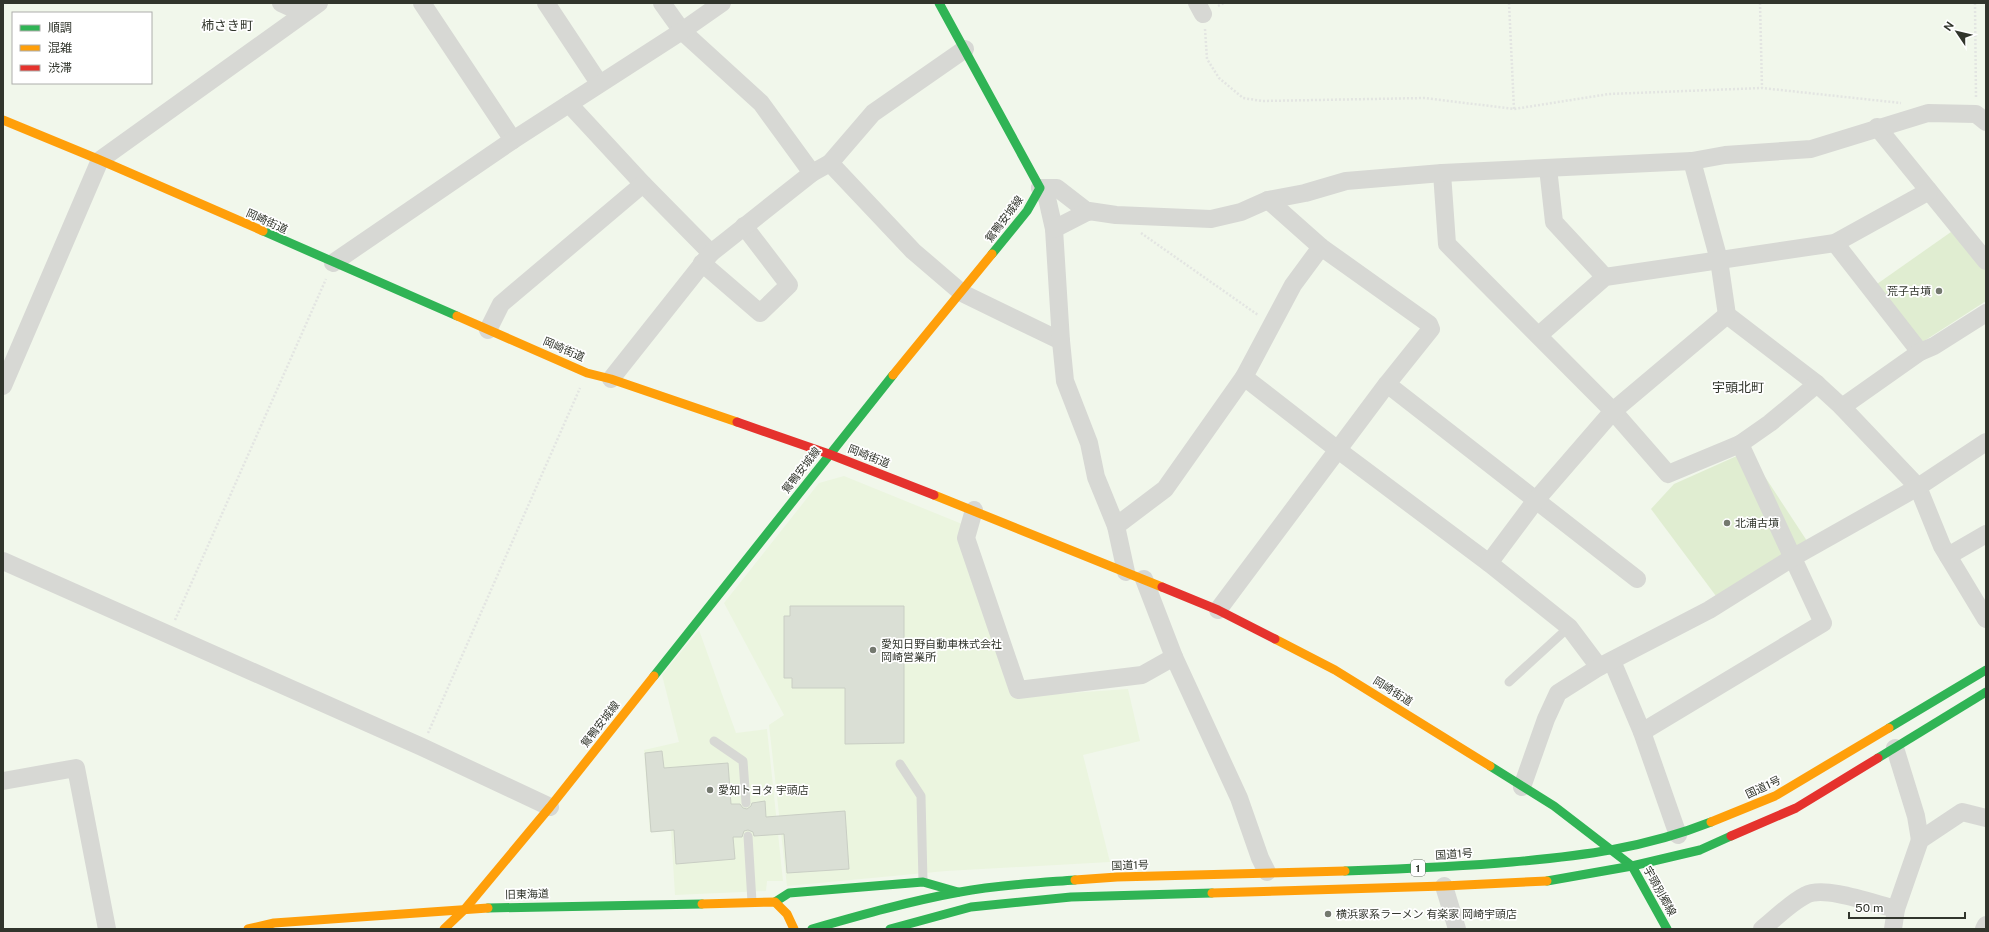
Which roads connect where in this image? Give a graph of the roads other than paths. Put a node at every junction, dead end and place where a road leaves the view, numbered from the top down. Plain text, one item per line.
1 (281, 3) edge
2 (319, 3) edge
3 (422, 3) edge
4 (546, 3) edge
5 (662, 3) edge
6 (722, 3) edge
7 (941, 4) edge
8 (303, 13) junction
9 (682, 31) junction
10 (965, 49) junction
11 (599, 83) junction
12 (569, 104) junction
13 (1981, 118) edge
14 (3, 120) edge
15 (1877, 127) junction
16 (513, 140) junction
17 (100, 160) junction
18 (1692, 161) junction
19 (830, 163) junction
20 (1548, 168) junction
21 (812, 173) junction
22 (1442, 173) junction
23 (643, 184) junction
24 (1040, 188) junction
25 (1929, 191) junction
26 (1268, 200) junction
27 (1088, 212) junction
28 (744, 226) junction
29 (1054, 229) junction
30 (1835, 243) junction
31 (1321, 247) junction
32 (706, 258) junction
33 (1719, 260) junction
34 (1986, 261) edge
35 (333, 263) junction
36 (1605, 277) junction
37 (962, 293) junction
38 (1986, 313) edge
39 (1727, 315) junction
40 (488, 330) junction
41 (1539, 335) junction
42 (1061, 341) junction
43 (1920, 352) junction
44 (1244, 377) junction
45 (611, 379) junction
46 (1387, 384) junction
47 (1818, 384) junction
48 (3, 386) edge
49 (1842, 407) junction
50 (1613, 411) junction
51 (1986, 442) edge
52 (1740, 444) junction
53 (1338, 450) junction
54 (829, 454) junction
55 (1918, 487) junction
56 (1536, 500) junction
57 (974, 510) junction
58 (1116, 526) junction
59 (1986, 534) edge
60 (1948, 556) junction
61 (1792, 558) junction
62 (3, 561) edge
63 (1489, 563) junction
64 (1126, 572) junction
65 (1144, 579) junction
66 (1636, 579) dead end
67 (1218, 610) junction
68 (1986, 619) edge
69 (1569, 626) junction
70 (1174, 657) junction
71 (1606, 664) junction
72 (1986, 670) edge
73 (1510, 682) dead end
74 (1986, 692) edge
75 (1642, 732) junction
76 (714, 741) dead end
77 (1895, 748) junction
78 (900, 764) dead end
79 (3, 780) edge
80 (1522, 787) junction
81 (746, 803) dead end
82 (550, 807) junction
83 (1986, 818) edge
84 (1678, 835) junction
85 (748, 836) dead end
86 (1920, 840) junction
87 (1613, 850) junction
88 (1632, 866) junction
89 (1267, 872) junction
90 (923, 882) junction
91 (1444, 886) junction
92 (960, 892) junction
93 (752, 902) junction
94 (775, 902) junction
95 (465, 909) junction
96 (1896, 909) junction
97 (1986, 925) edge
98 (274, 926) edge
99 (107, 929) edge
100 (248, 929) edge
101 (444, 929) edge
102 (794, 929) edge
103 (812, 929) edge
104 (890, 929) edge
105 (1457, 929) edge
106 (1667, 929) edge
107 (1762, 929) edge
108 (1893, 929) edge
109 (1984, 929) edge

1 - 8 street
2 - 8 street
3 - 16 street
4 - 11 street
5 - 9 street
6 - 9 street
7 - 10 main road
8 - 17 street
9 - 11 street
9 - 21 street
10 - 19 street
10 - 24 main road
11 - 12 street
12 - 16 street
12 - 23 street
13 - 15 street
14 - 17 main road, 岡崎街道
15 - 18 street
15 - 25 street
16 - 35 street
17 - 35 main road, 岡崎街道
17 - 48 street
18 - 20 street
18 - 33 street
19 - 21 street
19 - 37 street
20 - 22 street
20 - 36 street
21 - 28 street
22 - 26 street
22 - 41 street
23 - 32 street
23 - 40 street
24 - 27 street
24 - 29 street
24 - 37 main road, 鴛鴨安城線
25 - 30 street
25 - 34 street
26 - 27 street
26 - 31 street
27 - 29 street
28 - 32 street
28 - 32 street
29 - 42 street
30 - 33 street
30 - 43 street
31 - 44 street
31 - 46 street
32 - 45 street
33 - 36 street
33 - 39 street
35 - 40 main road, 岡崎街道
36 - 41 street
37 - 42 street
37 - 54 main road, 鴛鴨安城線
38 - 43 street
39 - 47 street
39 - 50 street
40 - 45 main road, 岡崎街道
41 - 50 street
42 - 58 street
43 - 49 street
44 - 53 street
44 - 58 street
45 - 54 main road, 岡崎街道
46 - 53 street
46 - 56 street
47 - 49 street
47 - 52 street
49 - 55 street
50 - 52 street
50 - 56 street
51 - 55 street
52 - 61 street
53 - 63 street
53 - 67 street
54 - 57 main road, 岡崎街道
54 - 82 main road, 鴛鴨安城線
55 - 60 street
55 - 61 street
56 - 63 street
56 - 66 street
57 - 64 main road, 岡崎街道
57 - 70 street
58 - 64 street
59 - 60 street
60 - 68 street
61 - 71 street
61 - 75 street
62 - 82 street
63 - 69 street
64 - 65 main road, 岡崎街道
65 - 67 main road, 岡崎街道
65 - 70 street
67 - 80 main road, 岡崎街道
69 - 71 street
69 - 73 lane
70 - 89 street
71 - 75 street
71 - 80 street
72 - 84 main road, 国道1号 / 1
74 - 77 main road, 1
75 - 84 street
76 - 81 lane
77 - 86 street
77 - 88 main road, 1
78 - 90 lane
79 - 99 street
80 - 87 main road, 岡崎街道
82 - 95 main road, 鴛鴨安城線
83 - 86 street
84 - 87 main road, 国道1号 / 1
85 - 93 lane
86 - 96 street
87 - 88 main road, 宇頭別郷線
87 - 89 main road, 国道1号 / 1
88 - 91 main road, 1
88 - 106 main road, 宇頭別郷線
89 - 92 main road, 国道1号 / 1
90 - 92 main road
90 - 94 main road
91 - 104 main road, 1
91 - 105 street
92 - 103 main road, 国道1号 / 1
93 - 94 main road, 旧東海道
93 - 95 main road, 旧東海道
94 - 102 main road
95 - 98 main road, 旧東海道
95 - 101 main road, 鴛鴨安城線
96 - 107 street
96 - 108 street
97 - 109 street
98 - 100 main road, 旧東海道

